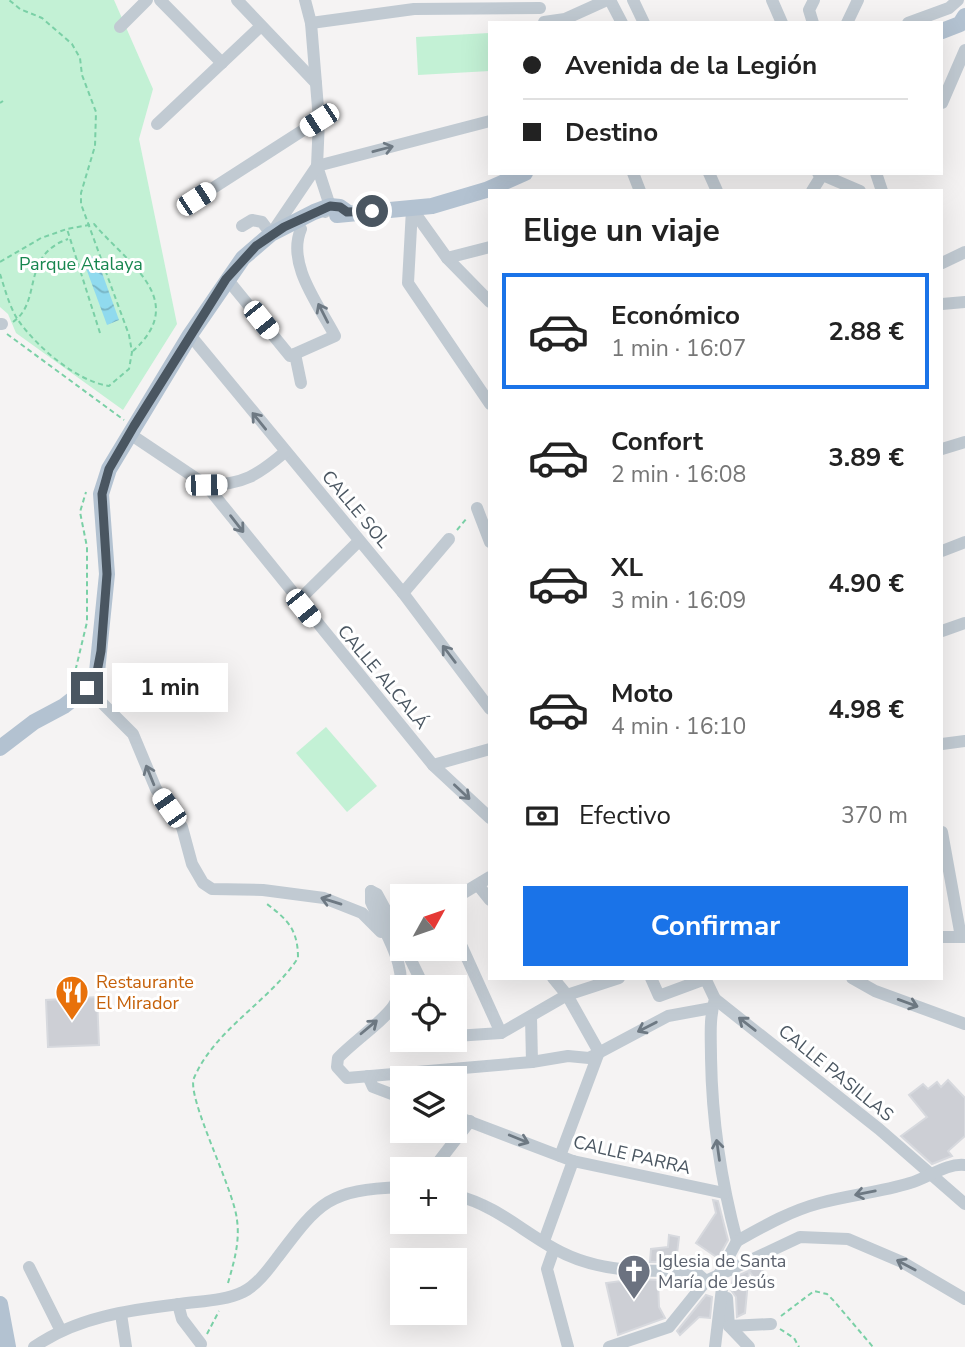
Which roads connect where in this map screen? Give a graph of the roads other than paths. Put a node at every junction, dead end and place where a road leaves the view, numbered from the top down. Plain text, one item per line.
1 (148, 0) edge
2 (160, 0) edge
3 (237, 0) edge
4 (305, 0) edge
5 (609, 0) edge
6 (633, 0) edge
7 (772, 0) edge
8 (858, 0) edge
9 (951, 3) edge
10 (414, 4) edge
11 (540, 4) edge
12 (551, 21) edge
13 (621, 21) edge
14 (642, 21) edge
15 (781, 21) edge
16 (849, 21) edge
17 (912, 21) edge
18 (311, 23) junction
19 (963, 23) edge
20 (261, 26) junction
21 (120, 27) dead end
22 (943, 31) edge
23 (965, 50) edge
24 (222, 63) junction
25 (316, 83) junction
26 (943, 99) edge
27 (319, 120) junction
28 (488, 122) edge
29 (157, 124) dead end
30 (317, 166) junction
31 (822, 175) edge
32 (521, 180) edge
33 (490, 189) edge
34 (855, 189) edge
35 (488, 190) edge
36 (196, 199) dead end
37 (330, 206) junction
38 (411, 209) junction
39 (347, 212) junction
40 (242, 226) dead end
41 (303, 228) junction
42 (271, 234) junction
43 (488, 248) edge
44 (965, 252) edge
45 (447, 258) junction
46 (943, 263) edge
47 (232, 285) junction
48 (488, 300) edge
49 (965, 302) edge
50 (943, 304) edge
51 (212, 305) junction
52 (190, 335) junction
53 (295, 354) junction
54 (301, 383) dead end
55 (488, 401) edge
56 (132, 430) junction
57 (965, 442) edge
58 (943, 449) edge
59 (285, 452) junction
60 (206, 485) junction
61 (477, 508) dead end
62 (488, 537) edge
63 (449, 539) dead end
64 (359, 541) junction
65 (965, 542) edge
66 (943, 551) edge
67 (403, 593) junction
68 (298, 601) junction
69 (965, 623) edge
70 (943, 631) edge
71 (87, 688) junction
72 (488, 706) edge
73 (965, 741) edge
74 (943, 743) edge
75 (0, 748) edge
76 (488, 750) edge
77 (433, 765) junction
78 (488, 816) edge
79 (943, 837) edge
80 (488, 878) edge
81 (478, 886) junction
82 (467, 892) edge
83 (488, 898) edge
84 (390, 927) edge
85 (943, 937) edge
86 (963, 937) edge
87 (467, 960) edge
88 (399, 961) edge
89 (555, 980) edge
90 (612, 980) edge
91 (651, 980) edge
92 (702, 980) edge
93 (705, 980) edge
94 (856, 980) edge
95 (567, 995) junction
96 (714, 1003) junction
97 (531, 1017) junction
98 (965, 1024) edge
99 (501, 1033) junction
100 (467, 1035) edge
101 (599, 1052) junction
102 (532, 1062) junction
103 (368, 1076) junction
104 (390, 1093) edge
105 (467, 1120) edge
106 (470, 1121) junction
107 (442, 1157) edge
108 (567, 1159) junction
109 (962, 1165) edge
110 (932, 1177) junction
111 (390, 1188) edge
112 (724, 1193) junction
113 (467, 1199) edge
114 (965, 1204) edge
115 (737, 1241) junction
116 (549, 1245) junction
117 (29, 1267) dead end
118 (720, 1273) junction
119 (706, 1281) junction
120 (722, 1289) junction
121 (965, 1299) edge
122 (0, 1304) edge
123 (178, 1304) junction
124 (121, 1314) junction
125 (771, 1324) road end
126 (729, 1326) junction
127 (61, 1331) junction
128 (201, 1345) road end
129 (8, 1347) edge
130 (34, 1347) edge
131 (126, 1347) edge
132 (568, 1347) edge
133 (609, 1347) edge
134 (715, 1347) edge
135 (748, 1347) edge

1 - 21 street
2 - 24 street
3 - 20 street
4 - 18 street
5 - 12 street
5 - 13 street
6 - 14 street
7 - 15 street
8 - 16 street
9 - 17 street
9 - 19 street
10 - 11 street
10 - 18 street
18 - 25 street
19 - 22 main road
20 - 24 street
20 - 25 street
23 - 26 street
24 - 29 street
25 - 27 street
27 - 30 street
27 - 36 street
30 -> 28 street
30 - 37 street
30 - 42 street
31 - 34 street
32 - 33 main road
35 - 38 main road
37 - 39 main road
37 - 41 street
37 - 42 main road
38 - 39 main road
38 - 45 street
38 - 55 street
39 - 41 main road
40 - 42 street
41 - 47 main road
53 -> 41 street
42 - 51 main road
43 - 45 street
44 - 46 street
45 - 48 street
47 - 51 main road
47 - 53 street
49 - 50 street
51 - 52 main road
52 - 56 main road
59 -> 52 street, CALLE SOL
53 - 54 street
56 - 60 street, CALLE ALCALÁ
56 - 71 main road
57 - 58 street
59 - 60 street
59 - 64 street, CALLE SOL
60 -> 68 street, CALLE ALCALÁ
61 - 62 street
63 - 67 street
64 - 67 street, CALLE SOL
64 - 68 street
65 - 66 street
72 -> 67 street, CALLE SOL
68 - 77 street, CALLE ALCALÁ
69 - 70 street
71 - 75 main road
84 -> 71 street
73 - 74 street
76 - 77 street
77 -> 78 street, CALLE ALCALÁ
79 - 86 street
80 - 81 street
81 - 82 street
81 - 83 street
85 - 86 street
87 - 99 street
103 -> 88 street
89 - 95 street
90 - 95 street
91 - 92 street
93 - 96 street
94 -> 98 street
95 - 97 street
95 - 101 street
96 -> 101 street
110 -> 96 street, CALLE PASILLAS
112 -> 96 street
97 - 99 street
97 - 102 street
99 - 100 street
101 - 102 street
101 - 108 street
102 - 103 street
103 - 104 street
105 - 106 street, CALLE PARRA
106 - 107 street
106 -> 108 street, CALLE PARRA
108 - 112 street, CALLE PARRA
108 - 116 street
109 - 110 street
110 - 114 street, CALLE PASILLAS
110 -> 115 street
111 - 123 street
112 - 115 street
113 - 116 street
115 - 118 street
116 - 119 street
116 - 132 street
117 - 127 street
118 - 119 street
118 - 120 street
121 -> 118 street
119 - 133 street
120 - 126 street
120 - 134 street
122 - 129 main road
123 - 124 street
123 - 128 street
124 - 127 street
124 - 131 street
125 - 126 street
126 - 135 street
127 - 130 street

